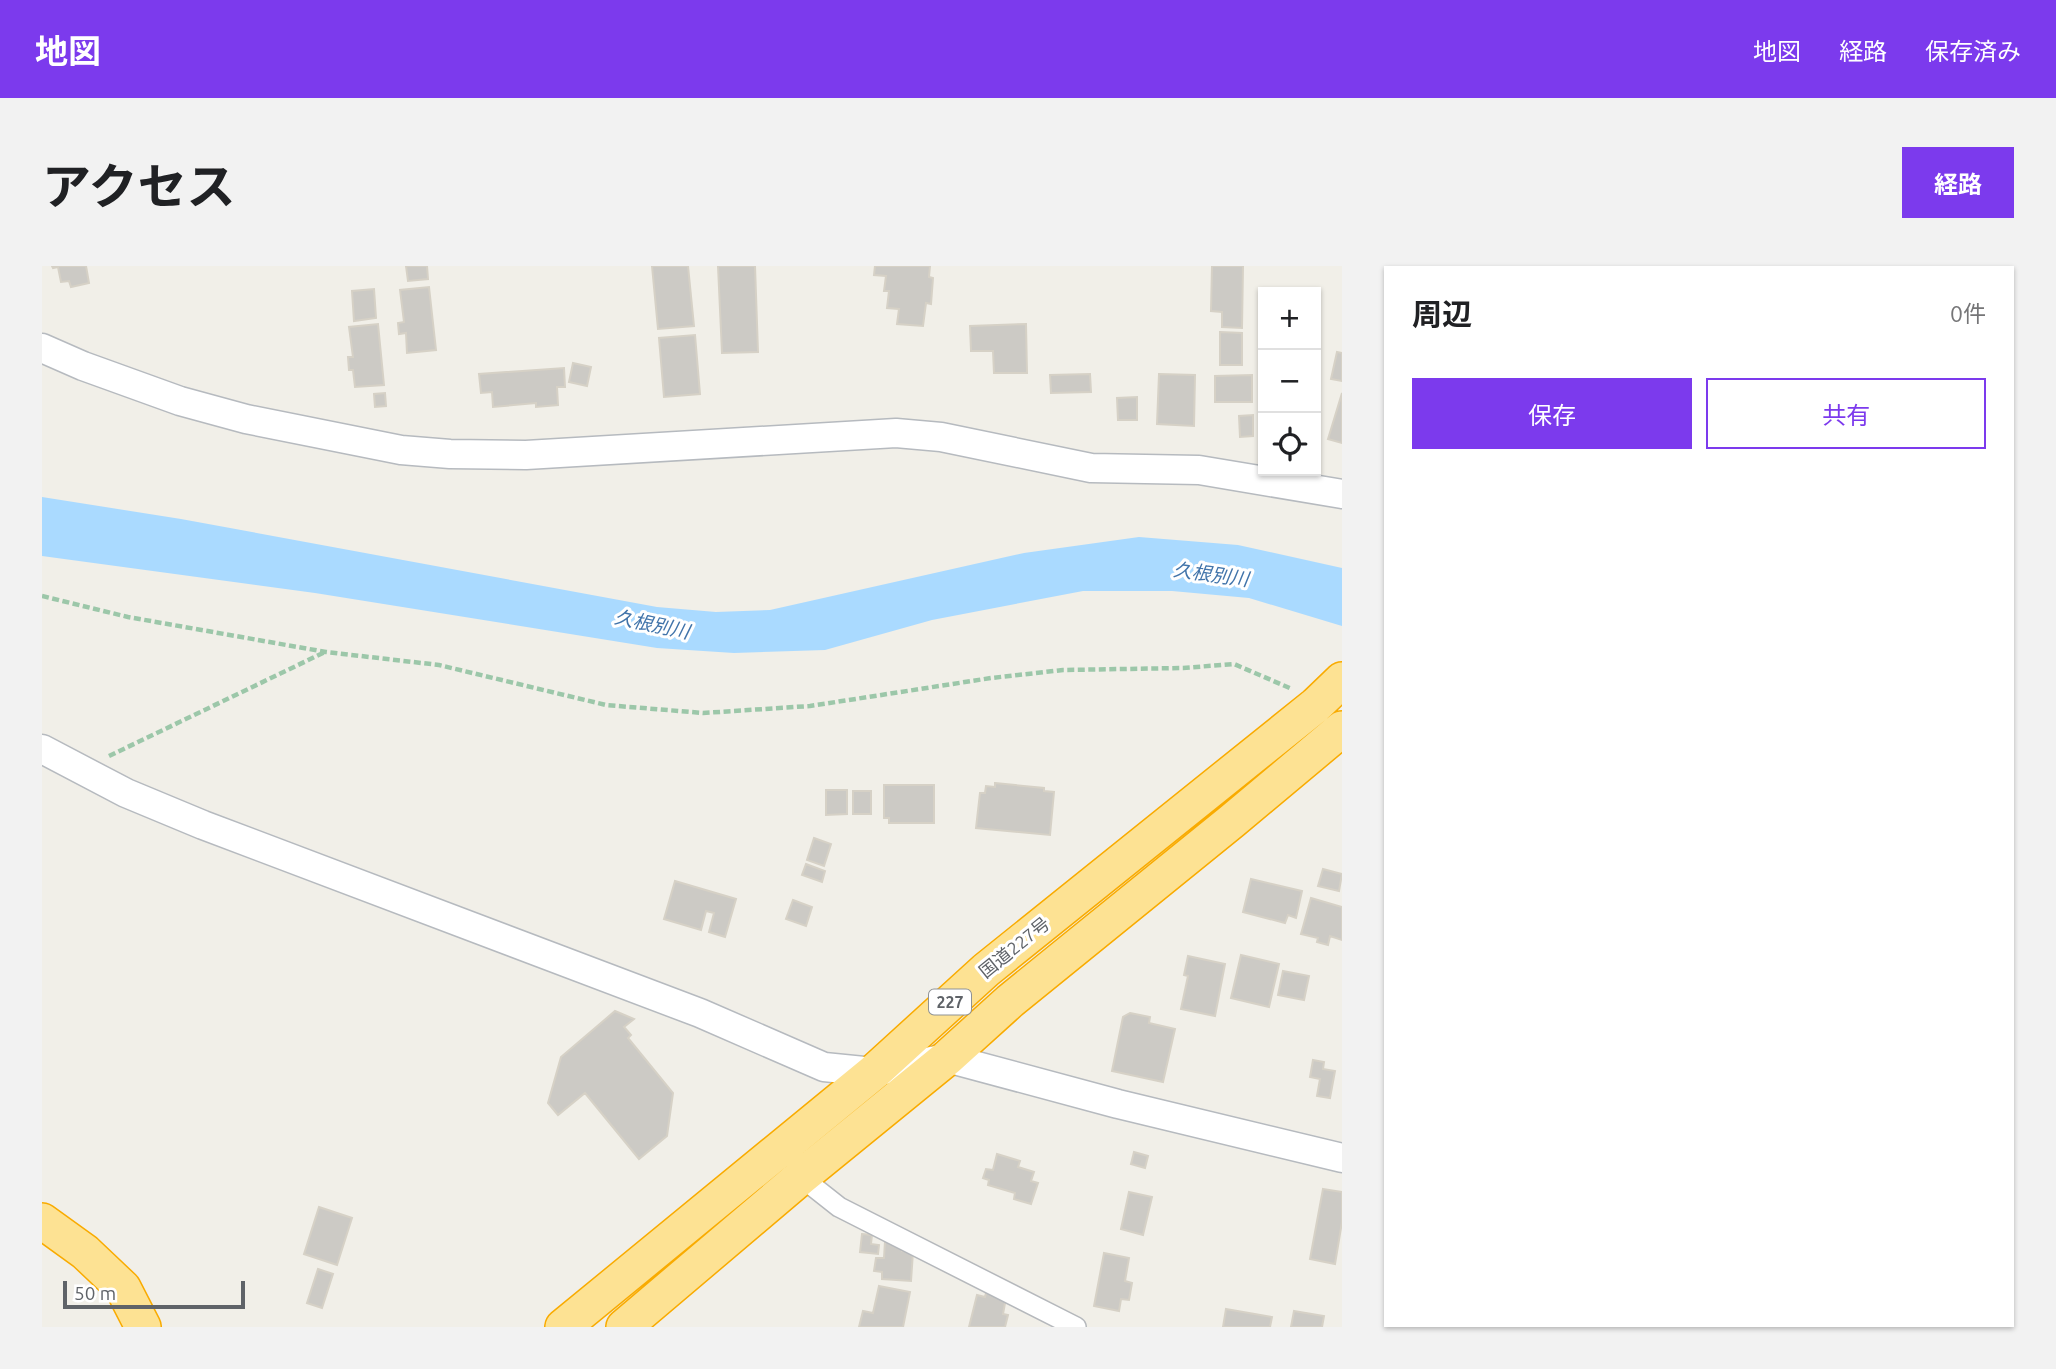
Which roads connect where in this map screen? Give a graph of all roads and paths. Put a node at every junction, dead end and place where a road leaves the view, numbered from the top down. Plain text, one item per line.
1 (42, 348) edge
2 (1342, 494) edge
3 (42, 596) edge
4 (326, 652) junction
5 (1342, 681) edge
6 (1316, 705) junction
7 (1342, 729) edge
8 (42, 749) edge
9 (70, 765) junction
10 (947, 1058) junction
11 (874, 1072) junction
12 (1342, 1158) edge
13 (801, 1177) junction
14 (42, 1221) edge
15 (143, 1327) edge
16 (563, 1327) edge
17 (624, 1327) edge
18 (1076, 1327) edge

1 - 2 street
3 - 4 path
4 - 6 path
4 - 9 path
5 - 6 highway, 国道227号 / 227
6 - 11 highway, 国道227号 / 227
7 - 10 highway, 227
8 - 9 street
9 - 11 street
10 - 11 street
10 - 12 street
10 - 13 highway, 227
11 - 16 highway, 国道227号 / 227
13 - 17 highway, 227
13 - 18 street
14 - 15 highway

